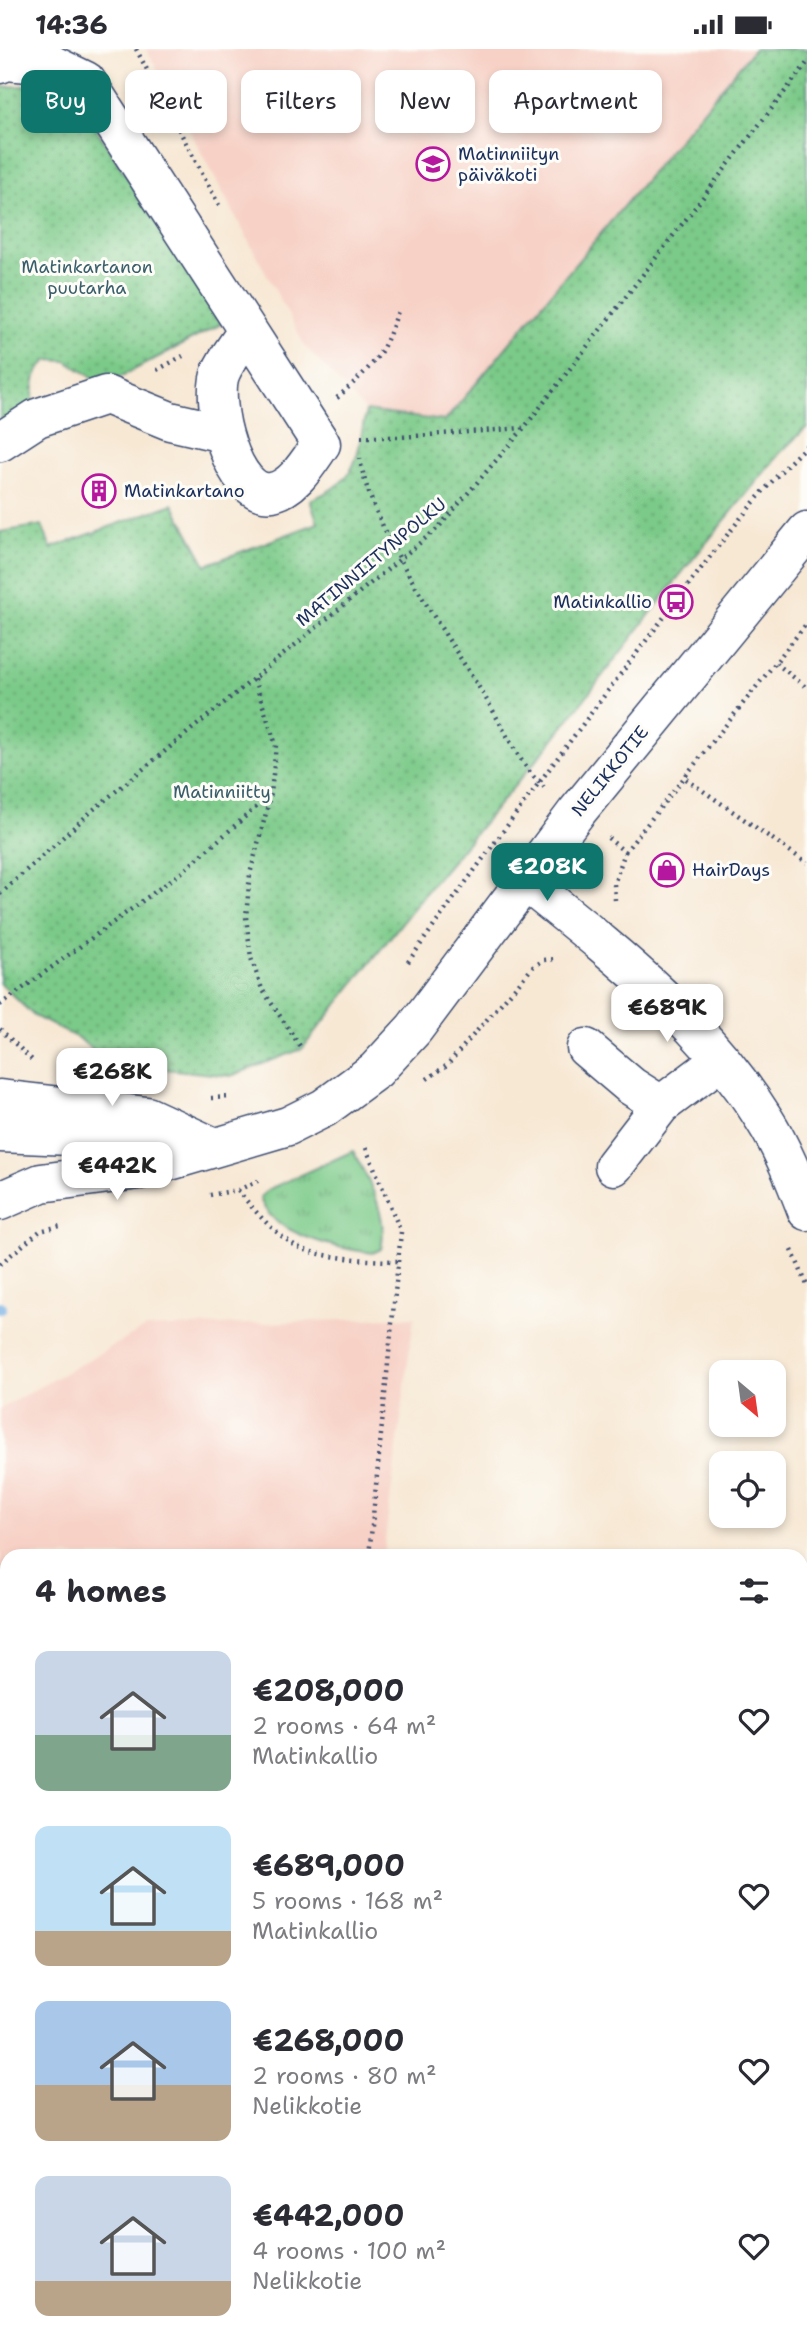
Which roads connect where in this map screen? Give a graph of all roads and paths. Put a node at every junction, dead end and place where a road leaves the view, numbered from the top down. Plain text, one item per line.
1 (52, 57) edge
2 (807, 63) edge
3 (0, 64) edge
4 (398, 311) dead end
5 (247, 331) junction
6 (186, 355) dead end
7 (106, 395) junction
8 (331, 403) dead end
9 (524, 428) junction
10 (223, 433) junction
11 (0, 442) edge
12 (807, 445) edge
13 (807, 531) edge
14 (401, 559) junction
15 (807, 623) edge
16 (776, 663) junction
17 (254, 679) junction
18 (807, 688) edge
19 (687, 779) junction
20 (538, 782) junction
21 (271, 794) junction
22 (625, 852) dead end
23 (807, 863) edge
24 (526, 882) junction
25 (0, 894) edge
26 (401, 973) dead end
27 (0, 1005) edge
28 (0, 1029) edge
29 (586, 1048) dead end
30 (302, 1049) dead end
31 (721, 1060) junction
32 (42, 1070) dead end
33 (201, 1096) dead end
34 (234, 1097) dead end
35 (0, 1099) edge
36 (661, 1105) junction
37 (0, 1133) edge
38 (214, 1147) junction
39 (366, 1148) dead end
40 (614, 1166) dead end
41 (238, 1190) dead end
42 (0, 1201) edge
43 (807, 1211) edge
44 (40, 1231) dead end
45 (398, 1261) junction
46 (0, 1264) edge
47 (370, 1549) edge

1 - 3 street
1 - 5 street
2 - 9 path, MATINNIITYNPOLKU
4 - 8 path
5 - 10 street
5 - 10 street
6 - 7 path
7 - 10 street
7 - 11 street
9 - 14 path, MATINNIITYNPOLKU
9 - 14 path
12 - 20 path
13 - 24 street, NELIKKOTIE
14 - 17 path, MATINNIITYNPOLKU
14 - 20 path
15 - 16 path
16 - 18 path
16 - 19 path
17 - 21 path
17 - 25 path, MATINNIITYNPOLKU
19 - 22 path
19 - 23 path
20 - 26 path
21 - 27 path
21 - 30 path
24 - 31 street
24 - 38 street, NELIKKOTIE
28 - 32 path
29 - 36 street
31 - 36 street
31 - 43 street
33 - 34 path
35 - 38 street
36 - 40 street
37 - 38 street, NELIKKOTIE
38 - 42 street, NELIKKOTIE
39 - 45 path
41 - 45 path
44 - 46 path
45 - 47 path

